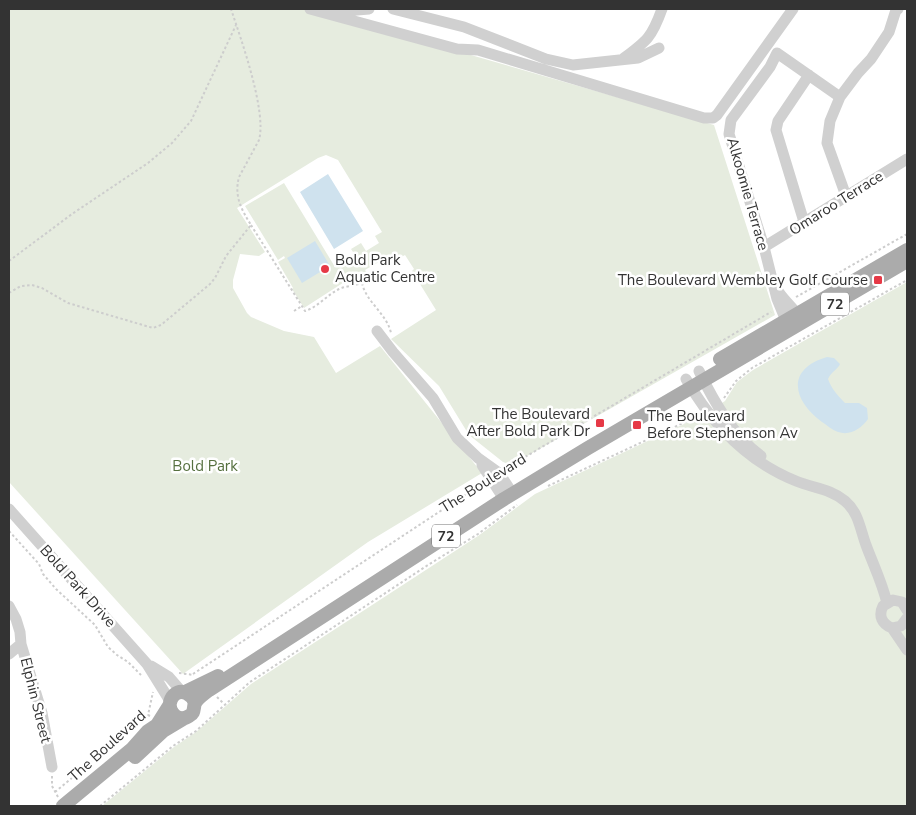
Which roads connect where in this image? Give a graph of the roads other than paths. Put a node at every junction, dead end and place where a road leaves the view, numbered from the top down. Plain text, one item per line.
1 (310, 9) edge
2 (369, 9) edge
3 (393, 9) edge
4 (662, 9) edge
5 (793, 9) edge
6 (896, 9) edge
7 (324, 12) junction
8 (659, 48) dead end
9 (622, 59) junction
10 (809, 75) junction
11 (840, 97) junction
12 (907, 159) edge
13 (846, 196) junction
14 (804, 222) junction
15 (764, 247) junction
16 (907, 250) edge
17 (907, 261) edge
18 (783, 305) junction
19 (800, 318) junction
20 (787, 325) junction
21 (377, 331) dead end
22 (701, 376) junction
23 (688, 383) junction
24 (712, 408) junction
25 (509, 494) junction
26 (9, 509) edge
27 (890, 602) junction
28 (9, 606) edge
29 (907, 610) edge
30 (900, 624) edge
31 (21, 644) junction
32 (906, 648) edge
33 (9, 654) edge
34 (147, 664) junction
35 (184, 692) junction
36 (169, 703) junction
37 (195, 703) junction
38 (183, 719) junction
39 (52, 767) road end
40 (61, 802) edge
41 (75, 806) edge

1 - 7 street
2 - 7 street
3 - 9 street
4 - 9 street
5 - 7 street
6 - 11 street
8 - 9 street
10 - 11 street
10 - 14 street
10 - 15 street, Alkoomie Terrace
11 - 13 street
12 - 13 street, Omaroo Terrace
13 - 14 street, Omaroo Terrace
14 - 15 street, Omaroo Terrace
15 - 18 street, Alkoomie Terrace
16 - 19 main road, The Boulevard / 72
17 - 19 main road, The Boulevard / 72
18 - 19 street
18 - 20 street, Alkoomie Terrace
19 - 20 main road, The Boulevard / 72
20 - 22 main road, The Boulevard / 72
21 - 25 street
22 - 23 main road, The Boulevard / 72
22 - 24 street
23 - 24 street
23 - 25 main road, The Boulevard / 72
24 - 27 street
25 - 35 main road, The Boulevard / 72
25 - 37 main road, The Boulevard / 72
26 - 34 street, Bold Park Drive
27 - 29 street
27 - 30 street
28 - 31 street, Elphin Street
30 - 32 street
31 - 33 street
31 - 39 street, Elphin Street
34 - 35 street, Bold Park Drive
34 - 36 street, Bold Park Drive
35 - 36 main road, The Boulevard / 72
35 - 37 main road
36 - 38 main road
36 - 40 main road, The Boulevard / 72
37 - 38 main road, The Boulevard / 72
38 - 41 main road, The Boulevard / 72

